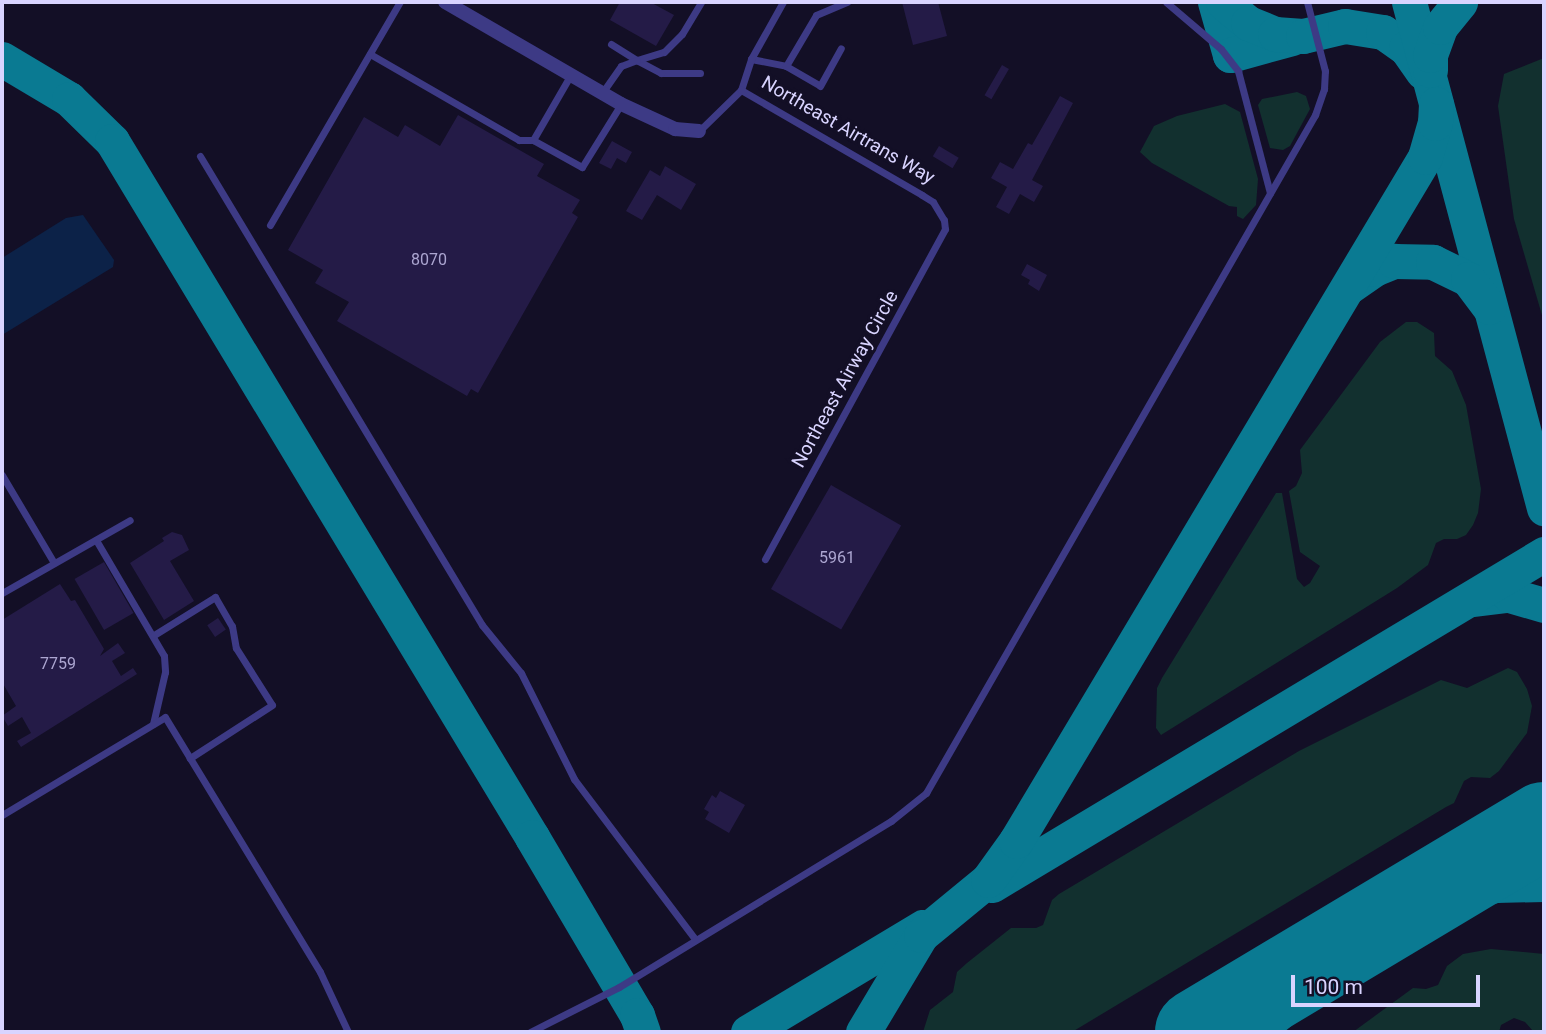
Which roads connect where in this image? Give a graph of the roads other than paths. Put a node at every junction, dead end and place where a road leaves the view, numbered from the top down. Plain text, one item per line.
1 (400, 2) edge
2 (445, 2) edge
3 (701, 2) edge
4 (782, 2) edge
5 (847, 2) edge
6 (1166, 2) edge
7 (1307, 2) edge
8 (611, 44) dead end
9 (841, 48) dead end
10 (370, 54) junction
11 (751, 59) junction
12 (637, 60) junction
13 (786, 66) junction
14 (700, 73) dead end
15 (570, 76) junction
16 (741, 90) junction
17 (602, 93) junction
18 (621, 104) junction
19 (699, 131) joint
20 (533, 139) junction
21 (200, 156) dead end
22 (1270, 194) junction
23 (940, 212) joint
24 (270, 225) dead end
25 (2, 475) edge
26 (130, 520) dead end
27 (96, 540) junction
28 (765, 559) dead end
29 (54, 563) junction
30 (2, 593) edge
31 (154, 635) junction
32 (153, 724) junction
33 (190, 758) junction
34 (2, 816) edge
35 (695, 939) junction
36 (348, 1032) edge
37 (530, 1032) edge

1 - 10 lane
2 - 15 street, Northeast Airtrans Way
3 - 12 lane
4 - 11 lane
5 - 13 lane
6 - 22 lane
7 - 22 lane
8 - 12 lane
9 - 13 lane
10 - 20 lane
10 - 24 lane
11 - 13 lane
11 - 16 lane
12 - 14 lane
12 - 17 lane
15 - 17 street, Northeast Airtrans Way
15 - 20 lane
16 - 19 lane, Northeast Airtrans Way
16 - 23 lane, Northeast Airtrans Way
17 - 18 street, Northeast Airtrans Way
18 - 19 street, Northeast Airtrans Way
18 - 20 lane
21 - 35 lane
22 - 35 lane
23 - 28 lane, Northeast Airway Circle
25 - 29 lane
26 - 27 lane
27 - 29 lane
27 - 31 lane
29 - 30 lane
31 - 32 lane
31 - 33 lane
32 - 33 lane
32 - 34 lane
33 - 36 lane
35 - 37 lane

